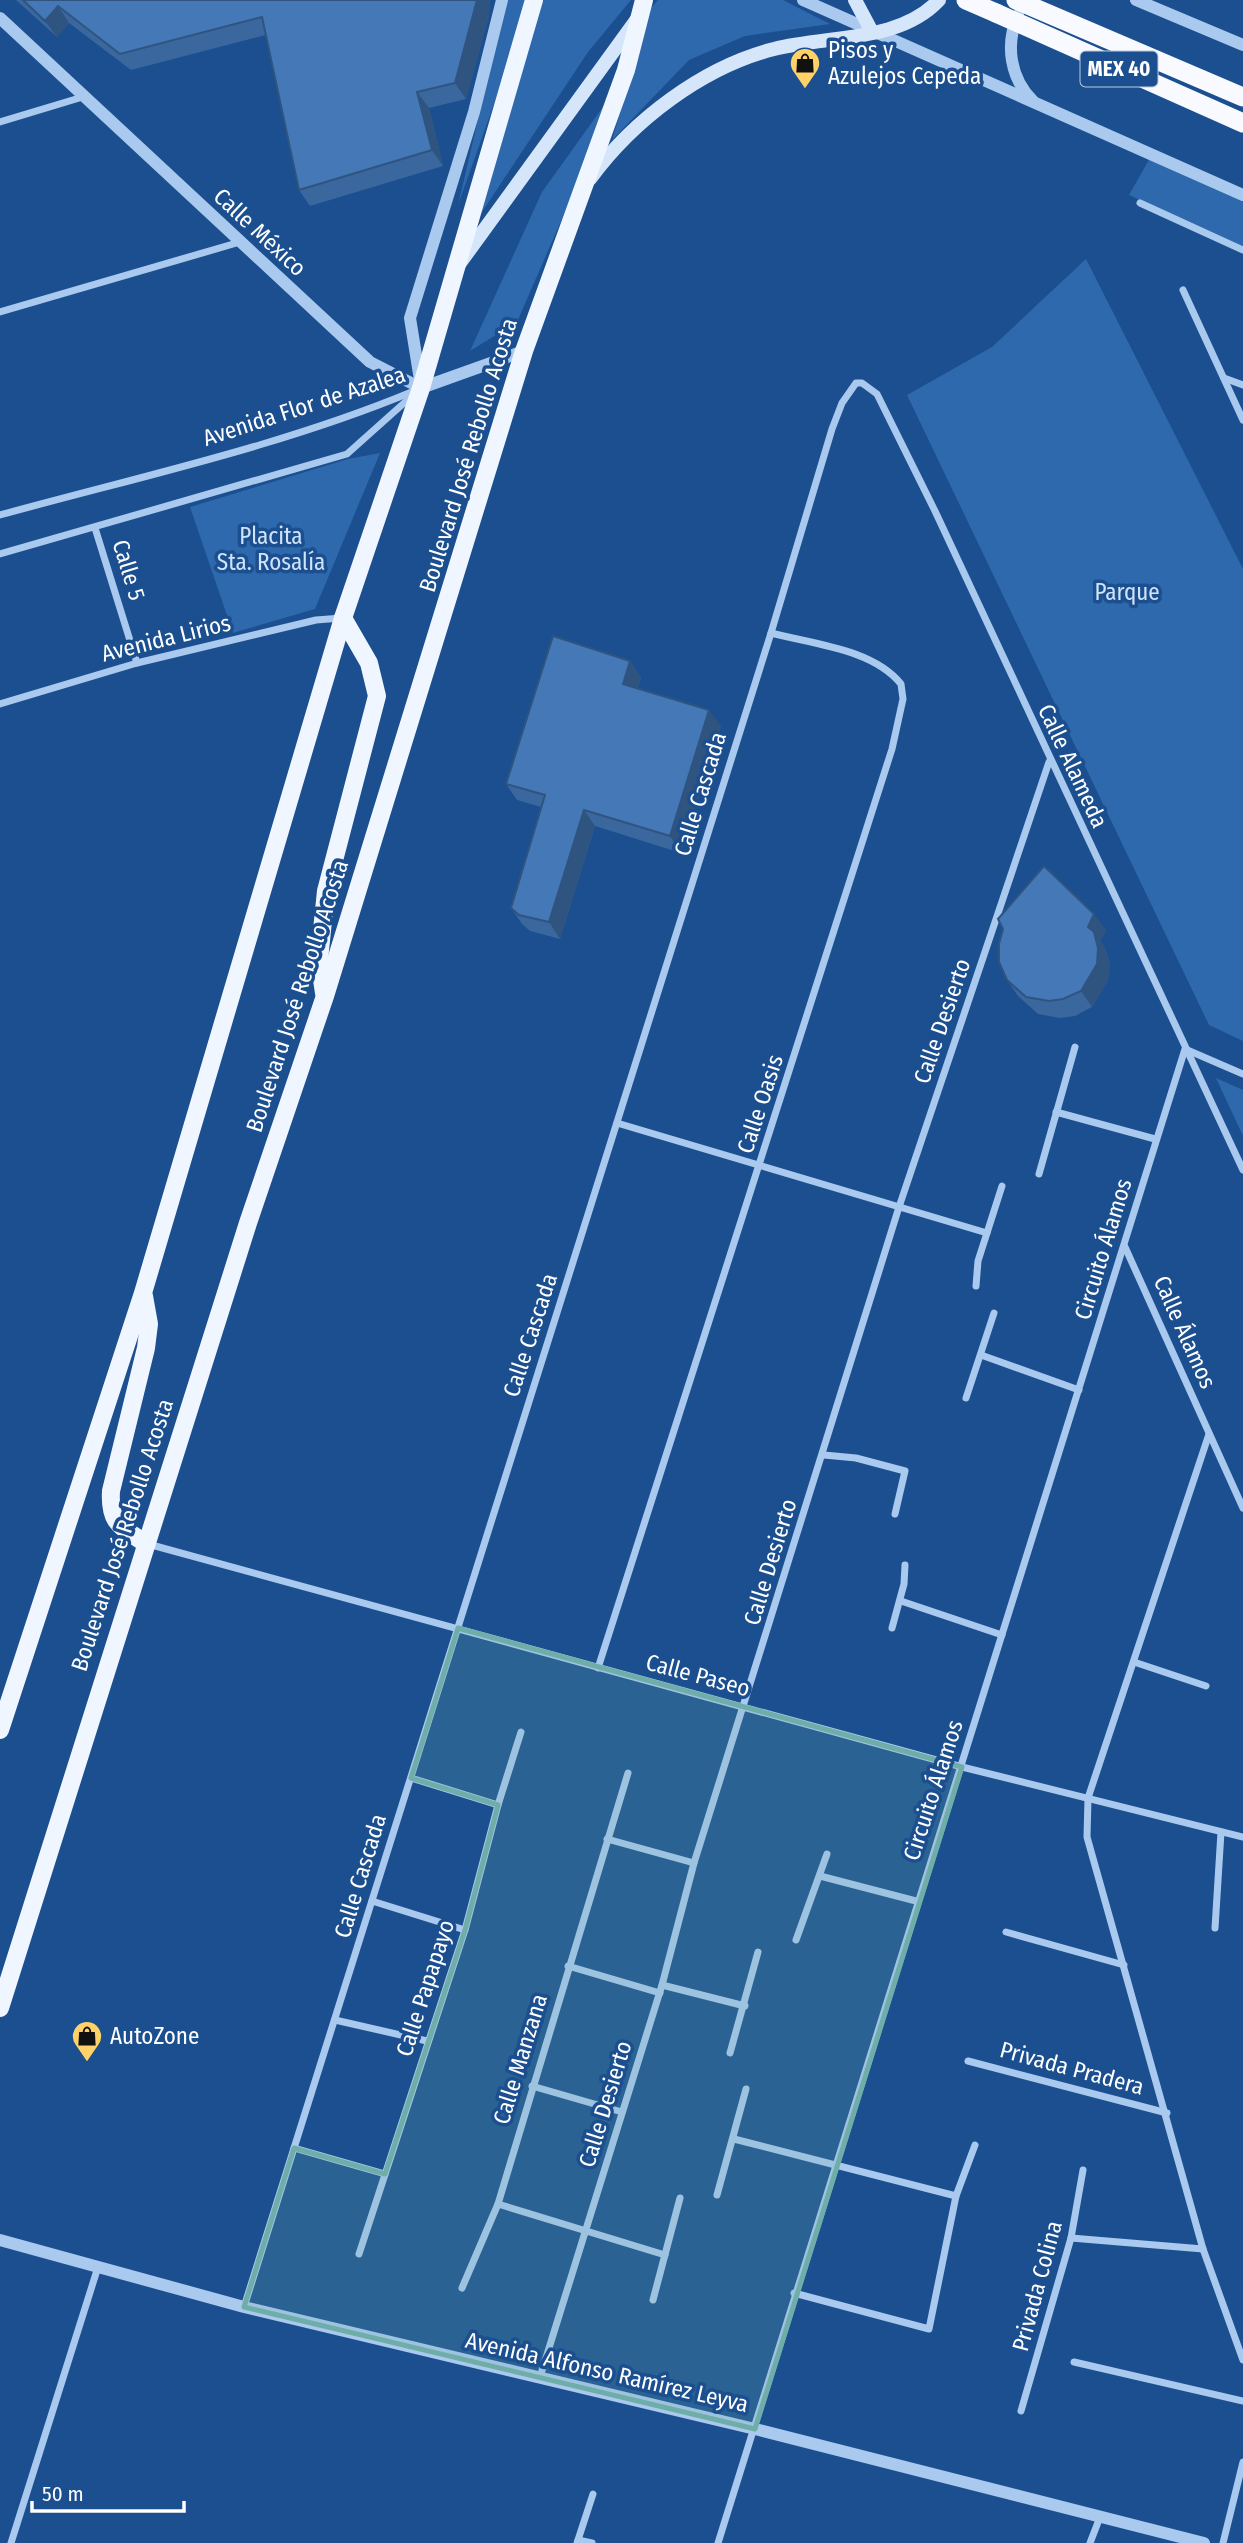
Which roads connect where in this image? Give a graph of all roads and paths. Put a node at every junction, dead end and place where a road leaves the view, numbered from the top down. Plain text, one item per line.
1 (502, 0) edge
2 (534, 0) edge
3 (803, 0) edge
4 (855, 0) edge
5 (939, 0) edge
6 (966, 0) edge
7 (1016, 0) edge
8 (1028, 0) edge
9 (1136, 0) edge
10 (646, 4) edge
11 (0, 18) edge
12 (872, 32) junction
13 (1243, 45) edge
14 (86, 96) junction
15 (1243, 97) edge
16 (1040, 107) junction
17 (0, 122) edge
18 (1243, 123) edge
19 (583, 188) junction
20 (1243, 195) edge
21 (1140, 203) dead end
22 (240, 243) junction
23 (1243, 250) edge
24 (457, 267) junction
25 (1183, 290) dead end
26 (0, 312) edge
27 (524, 351) junction
28 (1224, 377) junction
29 (862, 383) joint
30 (1243, 385) edge
31 (421, 388) junction
32 (1243, 420) edge
33 (0, 515) edge
34 (95, 528) junction
35 (0, 554) edge
36 (343, 618) junction
37 (771, 634) junction
38 (137, 663) junction
39 (0, 704) edge
40 (1049, 761) junction
41 (325, 996) junction
42 (1074, 1047) dead end
43 (1185, 1049) junction
44 (1243, 1074) edge
45 (1056, 1112) junction
46 (617, 1123) junction
47 (1155, 1139) junction
48 (760, 1167) junction
49 (1243, 1170) edge
50 (1039, 1174) dead end
51 (1002, 1186) dead end
52 (899, 1207) junction
53 (987, 1233) junction
54 (1125, 1246) junction
55 (976, 1286) dead end
56 (143, 1293) junction
57 (994, 1313) dead end
58 (981, 1356) junction
59 (1079, 1391) junction
60 (966, 1398) dead end
61 (1209, 1434) junction
62 (824, 1455) junction
63 (1243, 1508) edge
64 (895, 1514) dead end
65 (145, 1543) junction
66 (905, 1565) dead end
67 (901, 1601) junction
68 (458, 1628) junction
69 (892, 1628) dead end
70 (1002, 1635) junction
71 (1134, 1662) junction
72 (598, 1668) junction
73 (1206, 1686) dead end
74 (745, 1708) junction
75 (0, 1730) edge
76 (521, 1732) dead end
77 (962, 1767) junction
78 (628, 1773) dead end
79 (411, 1779) junction
80 (1088, 1798) junction
81 (498, 1805) junction
82 (1221, 1832) junction
83 (1243, 1837) edge
84 (607, 1839) junction
85 (827, 1854) dead end
86 (694, 1863) junction
87 (820, 1876) junction
88 (372, 1901) junction
89 (916, 1901) junction
90 (1215, 1928) dead end
91 (466, 1930) junction
92 (1006, 1932) dead end
93 (796, 1940) dead end
94 (758, 1952) dead end
95 (1124, 1965) junction
96 (568, 1966) junction
97 (661, 1989) junction
98 (745, 2006) junction
99 (0, 2008) edge
100 (335, 2020) junction
101 (427, 2041) junction
102 (730, 2053) dead end
103 (968, 2061) dead end
104 (532, 2086) junction
105 (746, 2089) dead end
106 (622, 2112) junction
107 (1167, 2113) junction
108 (734, 2139) junction
109 (975, 2145) dead end
110 (294, 2148) junction
111 (835, 2165) junction
112 (1083, 2170) dead end
113 (386, 2174) junction
114 (717, 2195) dead end
115 (956, 2196) junction
116 (681, 2198) dead end
117 (498, 2204) junction
118 (586, 2231) junction
119 (1071, 2238) junction
120 (0, 2240) edge
121 (1203, 2249) junction
122 (359, 2254) dead end
123 (665, 2255) junction
124 (98, 2267) junction
125 (462, 2288) dead end
126 (794, 2293) junction
127 (653, 2300) dead end
128 (244, 2307) junction
129 (1243, 2360) edge
130 (1074, 2362) dead end
131 (540, 2377) junction
132 (1243, 2401) edge
133 (1021, 2410) dead end
134 (755, 2429) junction
135 (1243, 2462) edge
136 (593, 2494) dead end
137 (1100, 2517) junction
138 (578, 2541) edge
139 (11, 2543) edge
140 (592, 2543) edge
141 (718, 2543) edge
142 (1090, 2543) edge
143 (1204, 2543) edge
144 (1223, 2543) edge

1 - 31 street
2 - 24 main road
3 - 12 street
4 - 12 main road
5 - 12 main road
6 - 18 highway, MEX 40, bridge
7 - 15 highway, MEX 40, bridge
8 - 16 street
9 - 13 street
10 - 19 main road, Boulevard José Rebollo Acosta
10 - 24 main road
11 - 14 street, Calle México
12 - 16 street
12 - 19 main road
14 - 17 street
14 - 22 street, Calle México
16 - 20 street
19 - 27 main road, Boulevard José Rebollo Acosta
21 - 23 street
22 - 26 street
22 - 31 street, Calle México
24 - 31 main road
25 - 28 street
27 - 31 street
27 - 41 main road, Boulevard José Rebollo Acosta
28 - 30 street
28 - 32 street
29 - 37 street, Calle Cascada
29 - 40 street, Calle Alameda
31 - 33 street, Avenida Flor de Azalea
31 - 34 street, Avenida Flor de Azalea
31 - 36 main road
34 - 35 street, Avenida Flor de Azalea
34 - 38 street, Calle 5
36 - 38 street, Avenida Lirios
36 - 41 main road
36 - 56 main road
37 - 46 street, Calle Cascada
37 - 48 street, Calle Oasis
38 - 39 street, Avenida Lirios
40 - 43 street, Calle Alameda
40 - 52 street, Calle Desierto
41 - 65 main road, Boulevard José Rebollo Acosta
42 - 45 street
43 - 44 street
43 - 47 street, Circuito Álamos
43 - 49 street, Calle Alameda
45 - 47 street
45 - 50 street
46 - 48 street
46 - 68 street, Calle Cascada
47 - 54 street, Circuito Álamos
48 - 52 street
48 - 72 street, Calle Oasis
51 - 53 street
52 - 53 street
52 - 62 street, Calle Desierto
53 - 55 street
54 - 59 street, Circuito Álamos
54 - 61 street, Calle Álamos
56 - 65 main road
56 - 75 main road
57 - 58 street
58 - 59 street
58 - 60 street
59 - 70 street, Circuito Álamos
61 - 63 street, Calle Álamos
61 - 71 street
62 - 64 street
62 - 74 street, Calle Desierto
65 - 68 street, Calle Paseo
65 - 99 main road, Boulevard José Rebollo Acosta
66 - 67 street
67 - 69 street
67 - 70 street
68 - 72 street, Calle Paseo
68 - 79 street, Calle Cascada
70 - 77 street, Circuito Álamos
71 - 73 street
71 - 80 street
72 - 74 street, Calle Paseo
74 - 77 street, Calle Paseo
74 - 86 street, Calle Desierto
76 - 81 street, Calle Papapayo
77 - 80 street, Calle Paseo
77 - 89 street, Circuito Álamos
78 - 84 street, Calle Manzana
79 - 81 street
79 - 88 street, Calle Cascada
80 - 82 street, Calle Paseo
80 - 95 street
81 - 91 street, Calle Papapayo
82 - 83 street, Calle Paseo
82 - 90 street
84 - 86 street
84 - 96 street, Calle Manzana
85 - 87 street
86 - 97 street, Calle Desierto
87 - 89 street
87 - 93 street
88 - 91 street
88 - 100 street, Calle Cascada
89 - 111 street, Circuito Álamos
91 - 101 street, Calle Papapayo
92 - 95 street
94 - 98 street
95 - 107 street
96 - 97 street
96 - 104 street, Calle Manzana
97 - 98 street
97 - 106 street, Calle Desierto
98 - 102 street
100 - 101 street
100 - 110 street, Calle Cascada
101 - 113 street, Calle Papapayo
103 - 107 street, Privada Pradera
104 - 106 street
104 - 117 street, Calle Manzana
105 - 108 street
106 - 118 street, Calle Desierto
107 - 121 street
108 - 111 street
108 - 114 street
109 - 115 street
110 - 113 street
110 - 128 street, Calle Cascada
111 - 115 street
111 - 126 street, Circuito Álamos
112 - 119 street, Privada Colina
113 - 122 street, Calle Papapayo
115 - 126 street
116 - 123 street
117 - 118 street
117 - 125 street, Calle Manzana
118 - 123 street
118 - 131 street, Calle Desierto
119 - 121 street
119 - 133 street, Privada Colina
120 - 124 street, Avenida Alfonso Ramírez Leyva
121 - 129 street
123 - 127 street
124 - 128 street, Avenida Alfonso Ramírez Leyva
124 - 139 street
126 - 134 street, Circuito Álamos
128 - 131 street, Avenida Alfonso Ramírez Leyva
130 - 132 street
131 - 134 street, Avenida Alfonso Ramírez Leyva
134 - 137 street, Avenida Alfonso Ramírez Leyva
134 - 141 street, Circuito Álamos
135 - 144 street
136 - 138 street
137 - 142 street
137 - 143 street, Avenida Alfonso Ramírez Leyva
138 - 140 street

